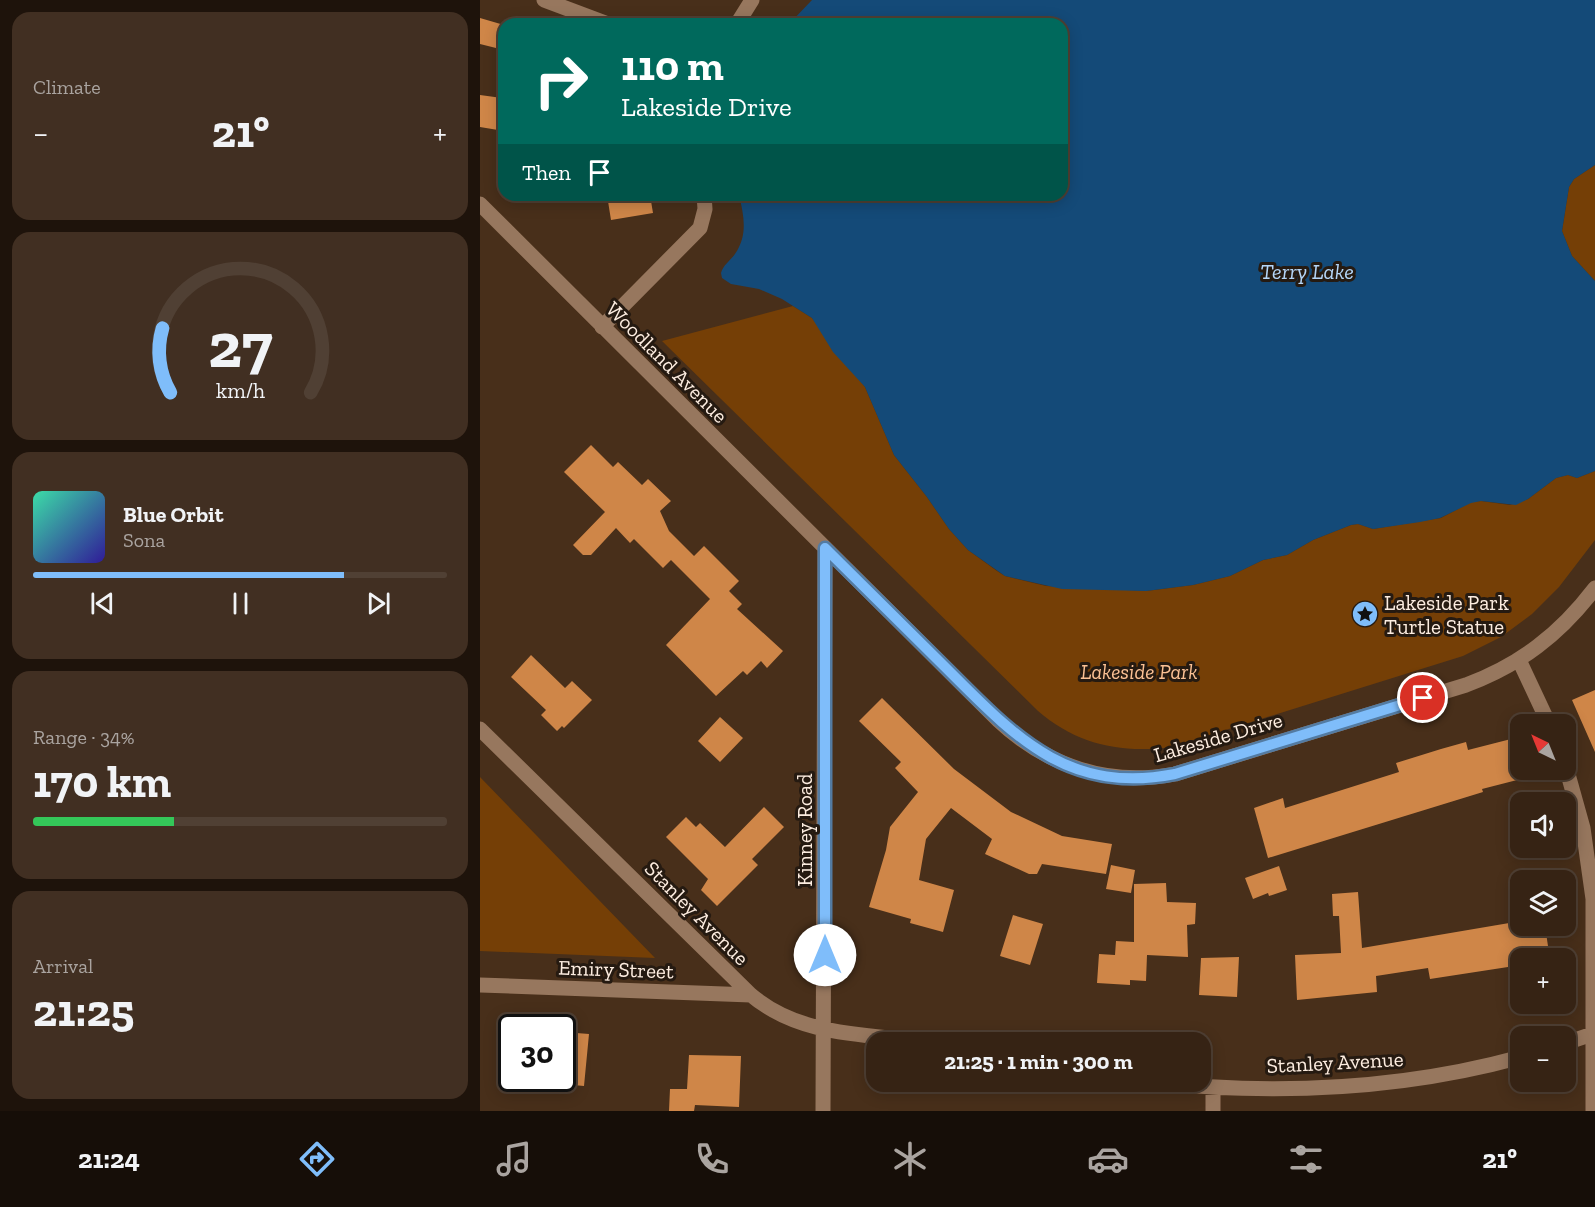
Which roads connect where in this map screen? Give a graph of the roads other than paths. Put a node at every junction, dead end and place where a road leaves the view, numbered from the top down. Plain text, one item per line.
1 (544, 0) edge
2 (752, 0) edge
3 (592, 18) edge
4 (740, 18) edge
5 (704, 201) edge
6 (480, 204) edge
7 (602, 327) junction
8 (825, 548) junction
9 (1595, 588) edge
10 (1519, 660) junction
11 (1544, 714) edge
12 (480, 729) edge
13 (1570, 780) edge
14 (480, 985) edge
15 (751, 995) junction
16 (824, 1030) junction
17 (1594, 1034) edge
18 (866, 1035) edge
19 (1576, 1040) edge
20 (1510, 1059) edge
21 (1213, 1087) joint
22 (824, 1111) edge
23 (1213, 1111) edge
24 (1593, 1111) edge

1 - 3 street
2 - 4 street
5 - 7 street
6 - 7 street, Woodland Avenue
7 - 8 street, Woodland Avenue
8 - 10 street, Lakeside Drive
8 - 16 street, Kinney Road
9 - 10 street, Lakeside Drive
10 - 11 street
12 - 15 street, Stanley Avenue
13 - 17 street
14 - 15 street, Emiry Street
15 - 16 street, Stanley Avenue
16 - 18 street, Stanley Avenue
16 - 22 street, Kinney Road
17 - 19 street
17 - 24 street
20 - 21 street, Stanley Avenue
21 - 23 street

